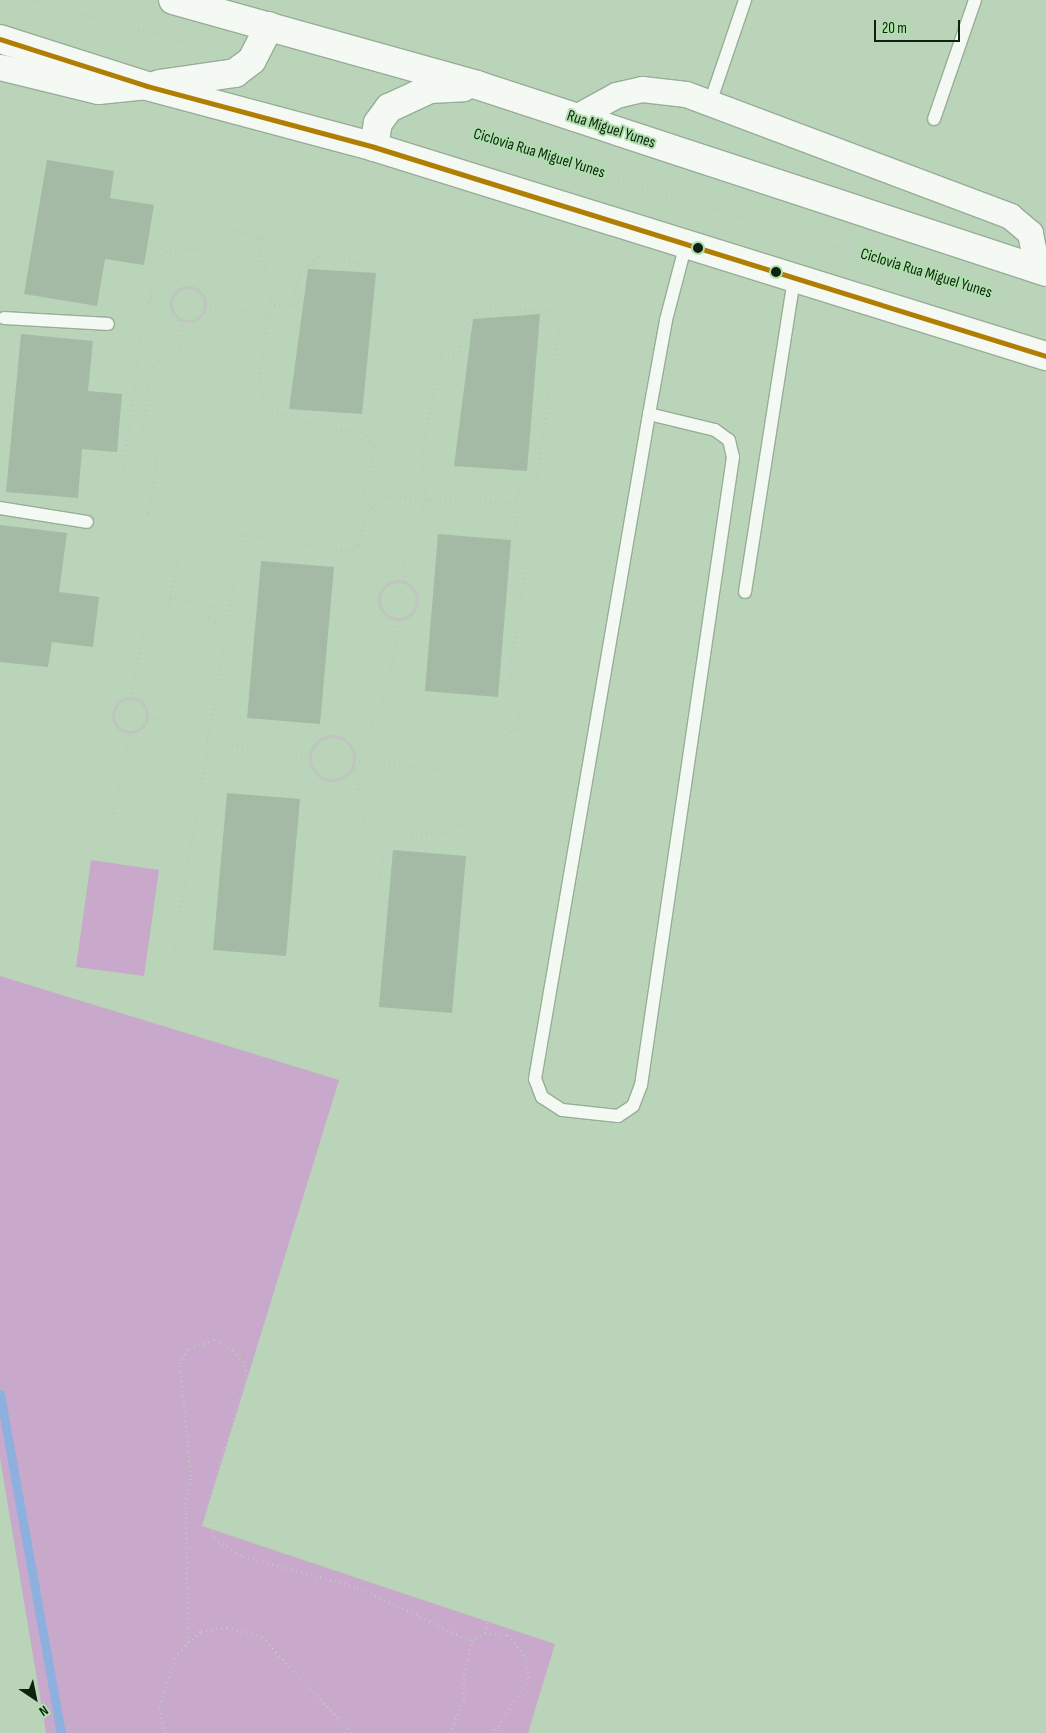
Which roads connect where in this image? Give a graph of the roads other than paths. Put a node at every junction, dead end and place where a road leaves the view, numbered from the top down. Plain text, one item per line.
1 (173, 0) edge
2 (746, 0) edge
3 (975, 0) edge
4 (269, 26) junction
5 (0, 39) edge
6 (0, 67) edge
7 (147, 86) junction
8 (476, 86) junction
9 (710, 103) junction
10 (574, 118) junction
11 (934, 119) dead end
12 (374, 147) junction
13 (686, 244) junction
14 (1042, 270) edge
15 (794, 278) junction
16 (4, 318) dead end
17 (108, 324) dead end
18 (1046, 356) edge
19 (649, 414) junction
20 (0, 508) edge
21 (87, 522) dead end
22 (744, 592) dead end

1 - 4 main road, Rua Miguel Yunes
2 - 9 lane
3 - 11 lane
4 - 7 main road
4 - 8 main road, Rua Miguel Yunes
5 - 7 main road
6 - 7 street
7 - 12 main road
8 - 10 main road, Rua Miguel Yunes
8 - 12 main road
9 - 10 street
9 - 14 street
10 - 14 main road, Rua Miguel Yunes
12 - 13 main road
13 - 15 main road
13 - 19 lane
15 - 18 main road
15 - 22 lane
16 - 17 lane
19 - 19 lane
20 - 21 lane

